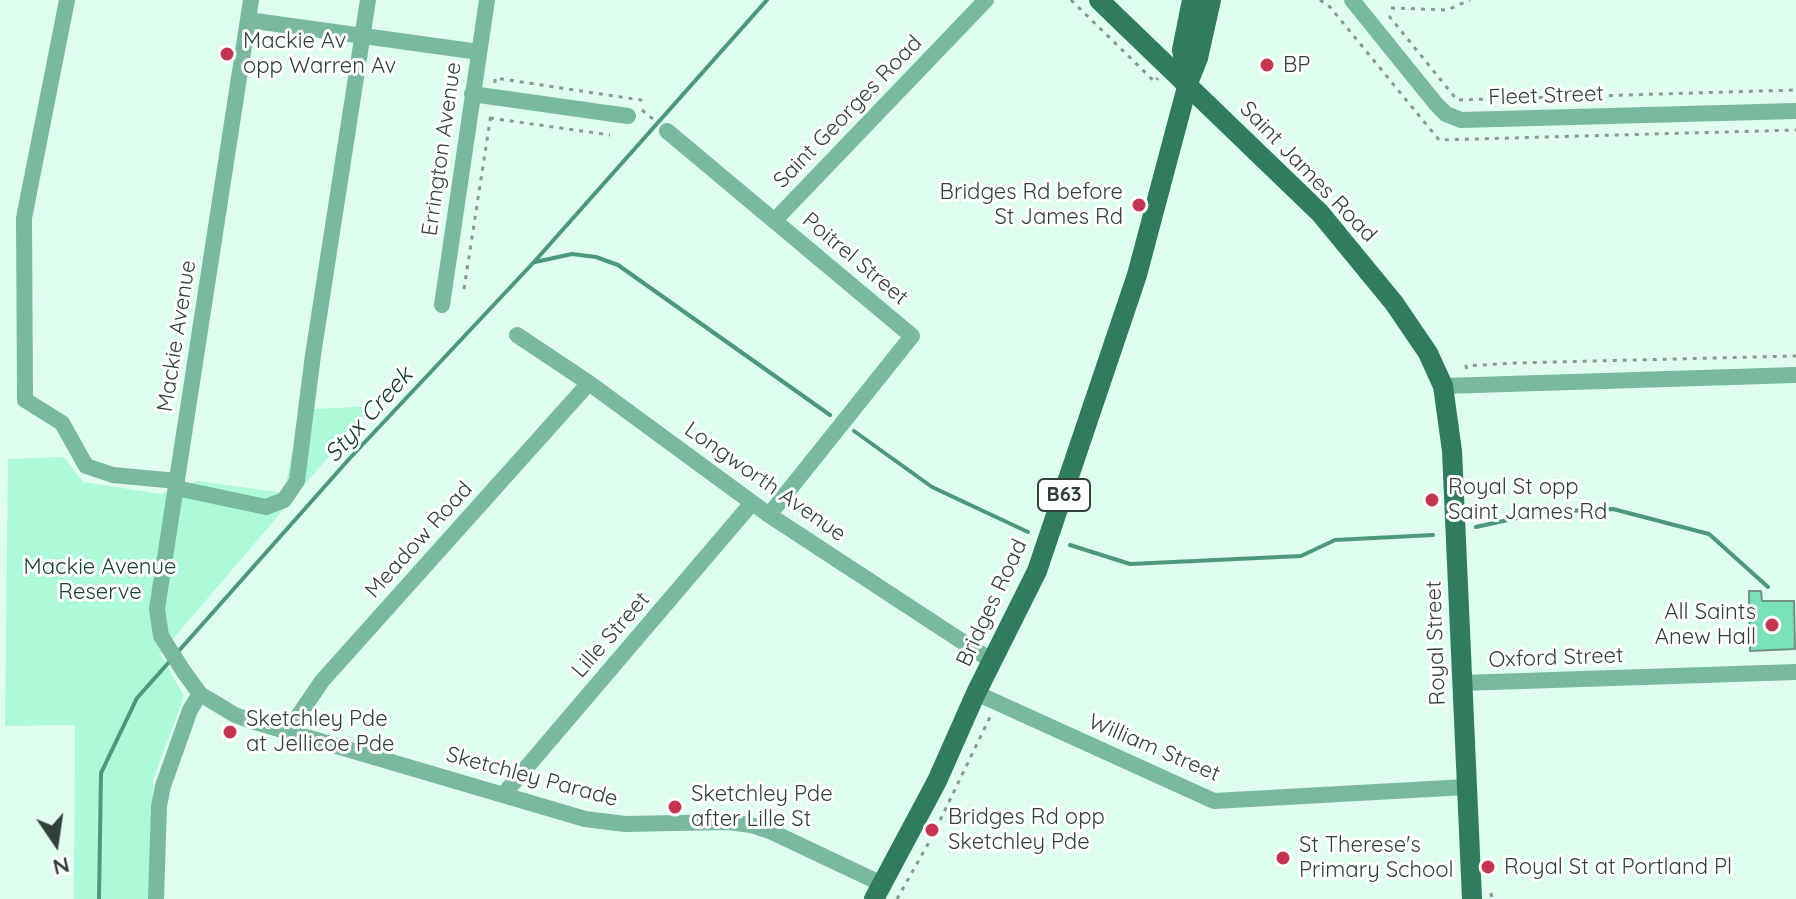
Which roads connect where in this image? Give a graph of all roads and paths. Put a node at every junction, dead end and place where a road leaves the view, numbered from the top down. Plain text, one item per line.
1 (67, 0) edge
2 (251, 0) edge
3 (368, 0) edge
4 (487, 0) edge
5 (986, 0) edge
6 (1071, 0) edge
7 (1099, 0) edge
8 (1192, 0) edge
9 (1211, 0) edge
10 (1352, 0) edge
11 (1470, 0) edge
12 (1391, 8) dead end
13 (1389, 16) dead end
14 (248, 20) junction
15 (362, 36) junction
16 (479, 52) junction
17 (495, 78) dead end
18 (1155, 82) dead end
19 (1188, 83) junction
20 (1796, 90) edge
21 (472, 94) junction
22 (1796, 111) edge
23 (634, 112) junction
24 (667, 131) joint
25 (610, 135) dead end
26 (775, 220) junction
27 (464, 289) dead end
28 (442, 305) dead end
29 (517, 335) dead end
30 (1796, 356) edge
31 (1467, 369) dead end
32 (1796, 375) edge
33 (589, 383) junction
34 (1443, 386) junction
35 (176, 485) junction
36 (752, 503) junction
37 (769, 515) junction
38 (992, 661) junction
39 (184, 672) joint
40 (1796, 672) edge
41 (1461, 683) junction
42 (976, 693) junction
43 (200, 694) junction
44 (991, 715) dead end
45 (288, 731) junction
46 (1466, 787) junction
47 (503, 795) junction
48 (878, 892) edge
49 (1485, 897) edge
50 (156, 899) edge
51 (897, 899) edge

1 - 35 street
2 - 14 street, Mackie Avenue
3 - 15 street
4 - 16 street, Errington Avenue
5 - 26 street, Saint Georges Road
6 - 18 path
7 - 19 main road, Saint James Road
8 - 19 main road, Bridges Road / B63
9 - 19 main road, Bridges Road / B63
10 - 22 street, Fleet Street
11 - 12 path
13 - 20 path
14 - 15 street
14 - 35 street, Mackie Avenue
15 - 16 street
15 - 35 street
16 - 21 street, Errington Avenue
17 - 23 path
19 - 34 main road, Saint James Road
19 - 38 main road, Bridges Road / B63
21 - 23 street
21 - 28 street, Errington Avenue
23 - 24 path
24 - 26 street, Poitrel Street
25 - 27 path
26 - 37 street, Poitrel Street
29 - 33 street, Longworth Avenue
30 - 31 path
32 - 34 street
33 - 36 street, Longworth Avenue
33 - 45 street, Meadow Road
34 - 41 main road, Royal Street
35 - 39 street, Mackie Avenue
36 - 37 street, Longworth Avenue
36 - 47 street, Lille Street
37 - 38 street, Longworth Avenue
38 - 42 main road, Bridges Road / B63
39 - 43 street, Sketchley Parade
40 - 41 street, Oxford Street
41 - 46 main road, Royal Street
42 - 46 street, William Street
42 - 48 main road, Bridges Road / B63
43 - 45 street, Sketchley Parade
43 - 50 street
44 - 51 path
45 - 47 street, Sketchley Parade
46 - 49 main road, Royal Street
47 - 48 street, Sketchley Parade

